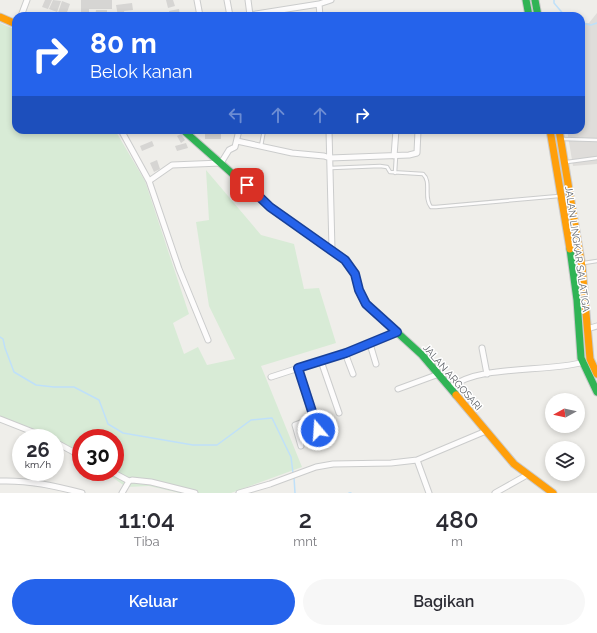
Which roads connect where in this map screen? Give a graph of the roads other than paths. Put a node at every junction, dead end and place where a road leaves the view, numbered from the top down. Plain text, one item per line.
1 (27, 0) edge
2 (197, 0) edge
3 (227, 0) edge
4 (248, 0) edge
5 (331, 0) edge
6 (526, 0) edge
7 (534, 0) edge
8 (319, 4) junction
9 (22, 12) edge
10 (199, 12) edge
11 (229, 12) edge
12 (250, 12) edge
13 (269, 12) edge
14 (320, 12) edge
15 (528, 12) edge
16 (537, 12) edge
17 (0, 17) edge
18 (12, 22) edge
19 (123, 134) edge
20 (188, 134) edge
21 (238, 134) edge
22 (263, 134) edge
23 (329, 134) edge
24 (396, 134) edge
25 (418, 134) edge
26 (550, 134) edge
27 (560, 134) edge
28 (561, 139) junction
29 (597, 140) edge
30 (237, 141) junction
31 (551, 141) junction
32 (261, 147) junction
33 (395, 156) junction
34 (330, 158) junction
35 (597, 158) edge
36 (565, 162) junction
37 (221, 163) junction
38 (331, 168) junction
39 (395, 173) junction
40 (150, 181) junction
41 (561, 196) junction
42 (332, 250) junction
43 (597, 261) edge
44 (582, 263) junction
45 (597, 326) edge
46 (587, 329) junction
47 (397, 332) junction
48 (578, 332) junction
49 (208, 340) dead end
50 (370, 344) junction
51 (482, 348) dead end
52 (346, 353) junction
53 (593, 357) edge
54 (321, 361) junction
55 (582, 362) junction
56 (376, 364) dead end
57 (298, 368) junction
58 (353, 374) dead end
59 (439, 374) junction
60 (487, 374) junction
61 (597, 374) edge
62 (271, 377) dead end
63 (451, 387) junction
64 (398, 389) dead end
65 (597, 392) edge
66 (339, 413) dead end
67 (314, 418) junction
68 (0, 419) edge
69 (25, 429) edge
70 (486, 431) junction
71 (322, 442) dead end
72 (301, 446) dead end
73 (417, 460) junction
74 (527, 475) junction
75 (124, 478) edge
76 (0, 481) edge
77 (129, 481) junction
78 (82, 493) edge
79 (122, 493) edge
80 (196, 493) edge
81 (239, 493) edge
82 (429, 493) edge
83 (495, 493) edge
84 (553, 493) edge

1 - 9 street
2 - 10 street
3 - 11 street
4 - 12 street
5 - 8 street
6 - 15 main road
7 - 16 main road
8 - 13 street
8 - 14 street
17 - 18 main road
19 - 40 street
20 - 37 main road, JALAN ARGOSARI
21 - 30 street
22 - 32 lane
23 - 34 street
24 - 33 street
25 - 33 street
26 - 31 main road, JALAN LINGKAR SALATIGA
27 - 28 main road, JALAN LINGKAR SALATIGA
28 - 29 lane
28 - 31 lane
28 - 36 main road, JALAN LINGKAR SALATIGA
30 - 32 street
30 - 37 street
31 - 41 main road, JALAN LINGKAR SALATIGA
32 - 34 street
33 - 34 street
33 - 39 lane
34 - 38 street
35 - 36 lane
36 - 44 main road, JALAN LINGKAR SALATIGA
37 - 40 street
37 - 42 main road, JALAN ARGOSARI
38 - 39 lane
38 - 42 street
39 - 41 lane
40 - 49 street
41 - 48 main road, JALAN LINGKAR SALATIGA
42 - 47 main road, JALAN ARGOSARI
43 - 44 lane
44 - 46 main road, JALAN LINGKAR SALATIGA
45 - 46 street
46 - 48 street
46 - 53 main road, JALAN LINGKAR SALATIGA
47 - 50 street
47 - 59 main road, JALAN ARGOSARI
48 - 55 main road, JALAN LINGKAR SALATIGA
50 - 52 street
50 - 56 street
51 - 60 street
52 - 54 street
52 - 58 street
53 - 55 street
53 - 61 main road, JALAN LINGKAR SALATIGA
54 - 57 street
54 - 66 street
55 - 60 street
55 - 65 main road, JALAN LINGKAR SALATIGA
57 - 62 street
57 - 67 street
59 - 63 main road, JALAN ARGOSARI
59 - 64 street
60 - 63 street
63 - 70 main road, JALAN ARGOSARI
67 - 71 street
67 - 72 street
68 - 69 street
70 - 73 street
70 - 74 main road, JALAN ARGOSARI
73 - 81 street
73 - 82 street
74 - 83 street
74 - 84 main road, JALAN ARGOSARI
75 - 77 street
76 - 78 street
77 - 79 street
77 - 80 street

